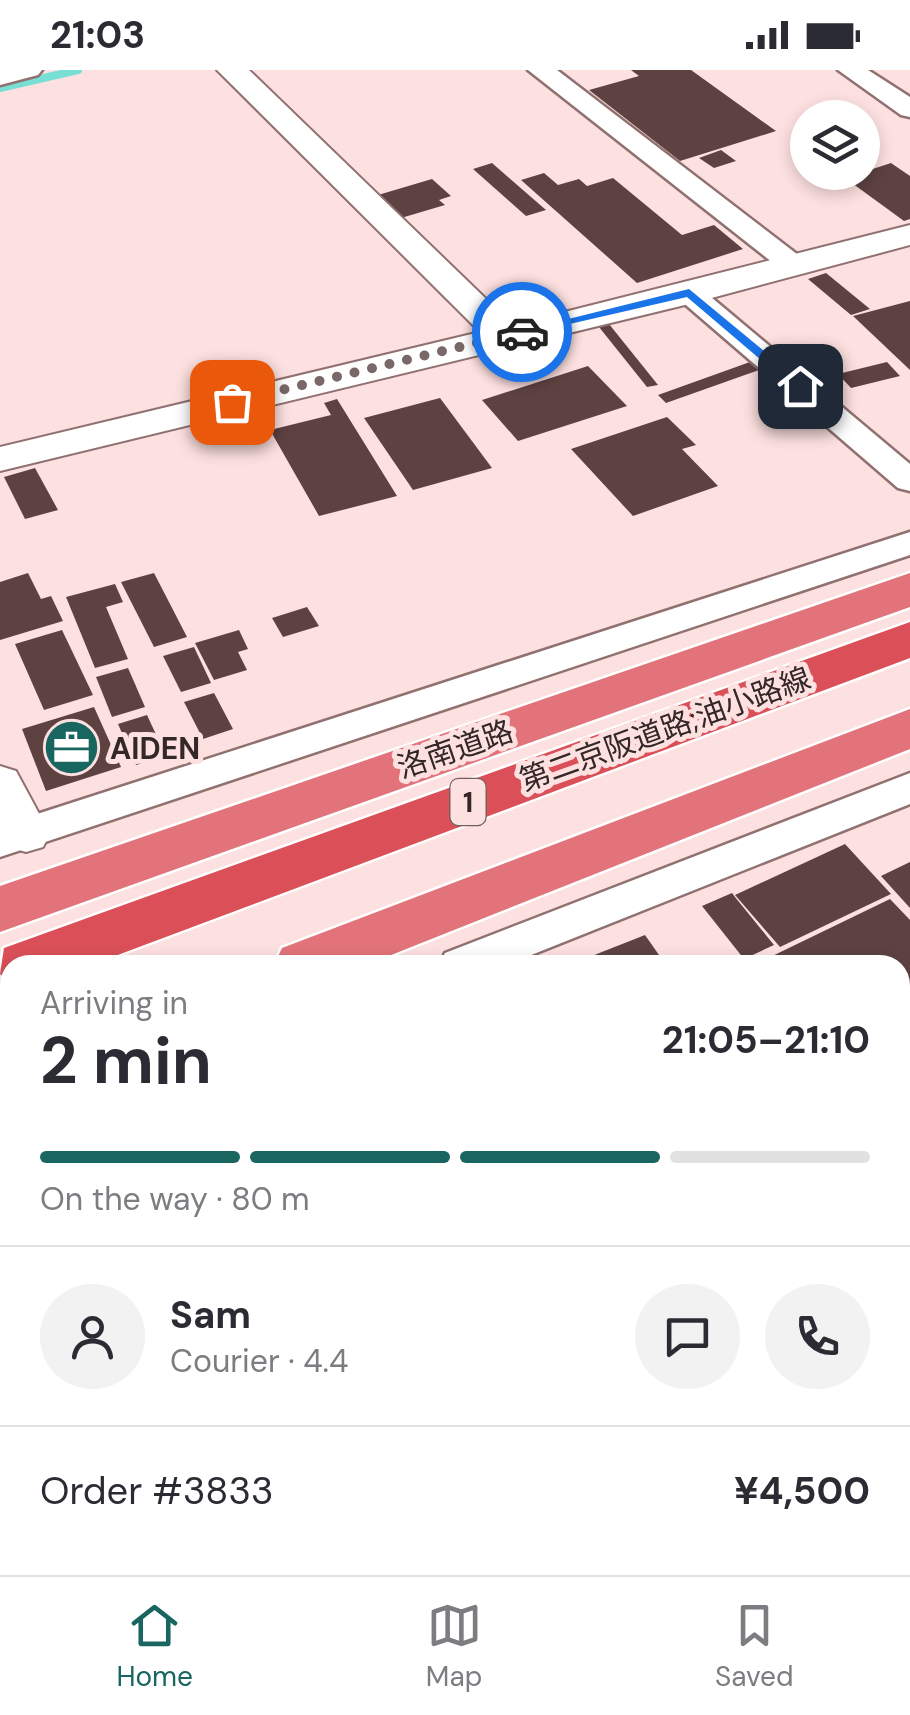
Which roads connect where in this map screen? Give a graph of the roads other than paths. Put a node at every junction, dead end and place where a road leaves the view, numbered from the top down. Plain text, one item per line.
1 (29, 70) edge
2 (232, 70) edge
3 (541, 70) edge
4 (852, 70) edge
5 (0, 77) edge
6 (910, 110) edge
7 (910, 235) edge
8 (792, 264) junction
9 (689, 292) junction
10 (504, 336) junction
11 (0, 459) edge
12 (910, 481) edge
13 (910, 543) edge
14 (910, 589) edge
15 (910, 639) edge
16 (910, 679) edge
17 (890, 736) edge
18 (0, 783) edge
19 (910, 788) edge
20 (13, 838) edge
21 (0, 910) edge
22 (52, 955) edge
23 (158, 955) edge
24 (329, 955) edge
25 (485, 955) edge

1 - 5 street
2 - 10 street
3 - 8 street
4 - 6 street
7 - 8 street
8 - 9 street
9 - 10 street
9 - 12 street
10 - 11 street
13 - 20 street
14 - 21 highway, 洛南道路 / 1
15 - 22 highway, 第二京阪道路;油小路線 / 1
16 - 23 highway, 第二京阪道路;油小路線 / 1
17 - 24 highway
18 - 20 street
19 - 25 street

